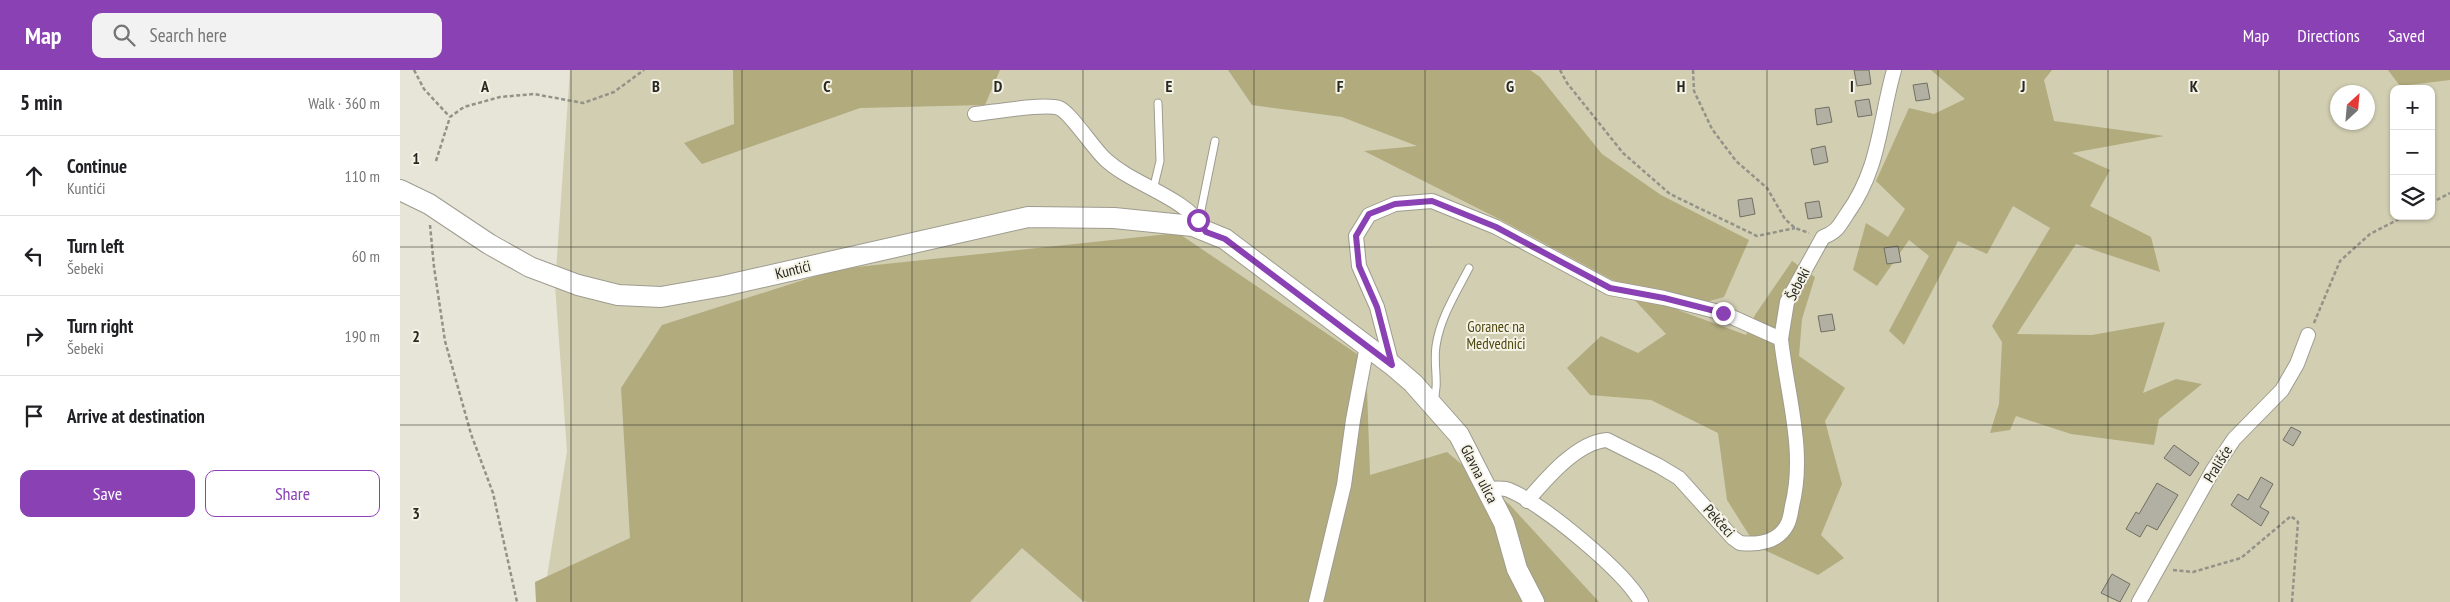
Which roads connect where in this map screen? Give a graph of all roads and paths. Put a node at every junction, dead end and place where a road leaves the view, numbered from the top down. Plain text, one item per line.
1 (414, 70) edge
2 (644, 70) edge
3 (1560, 70) edge
4 (1693, 70) edge
5 (1894, 70) edge
6 (1158, 103) dead end
7 (975, 114) dead end
8 (450, 117) junction
9 (1215, 141) dead end
10 (436, 161) dead end
11 (400, 190) edge
12 (1153, 190) junction
13 (2450, 193) edge
14 (2435, 201) edge
15 (429, 204) junction
16 (2396, 220) edge
17 (1202, 226) junction
18 (1795, 228) junction
19 (1823, 237) junction
20 (1469, 268) dead end
21 (2308, 335) joint
22 (1781, 340) junction
23 (1366, 346) junction
24 (1392, 365) junction
25 (1432, 405) junction
26 (1486, 489) junction
27 (1527, 501) junction
28 (2156, 570) junction
29 (517, 602) edge
30 (1316, 602) edge
31 (1534, 602) edge
32 (1641, 602) edge
33 (2139, 602) edge
34 (2292, 602) edge

1 - 8 path
2 - 8 path
3 - 18 path
4 - 18 path
5 - 19 street, Šebeki
6 - 12 lane
7 - 12 street, Kuntići
8 - 10 path
9 - 17 lane
11 - 15 street, Kuntići
12 - 17 street, Kuntići
13 - 14 path
15 - 17 street, Kuntići
15 - 29 path
16 - 21 path
17 - 23 street, Kuntići
18 - 19 path
19 - 22 street, Šebeki
20 - 25 lane
21 - 28 street, Prališće
22 - 24 street
22 - 27 street, Pekčeci
23 - 24 street, Kuntići
23 - 30 street
24 - 25 street, Glavna ulica
25 - 26 street, Glavna ulica
26 - 27 street
26 - 31 street, Glavna ulica
27 - 32 street
28 - 33 street, Prališće
28 - 34 path

